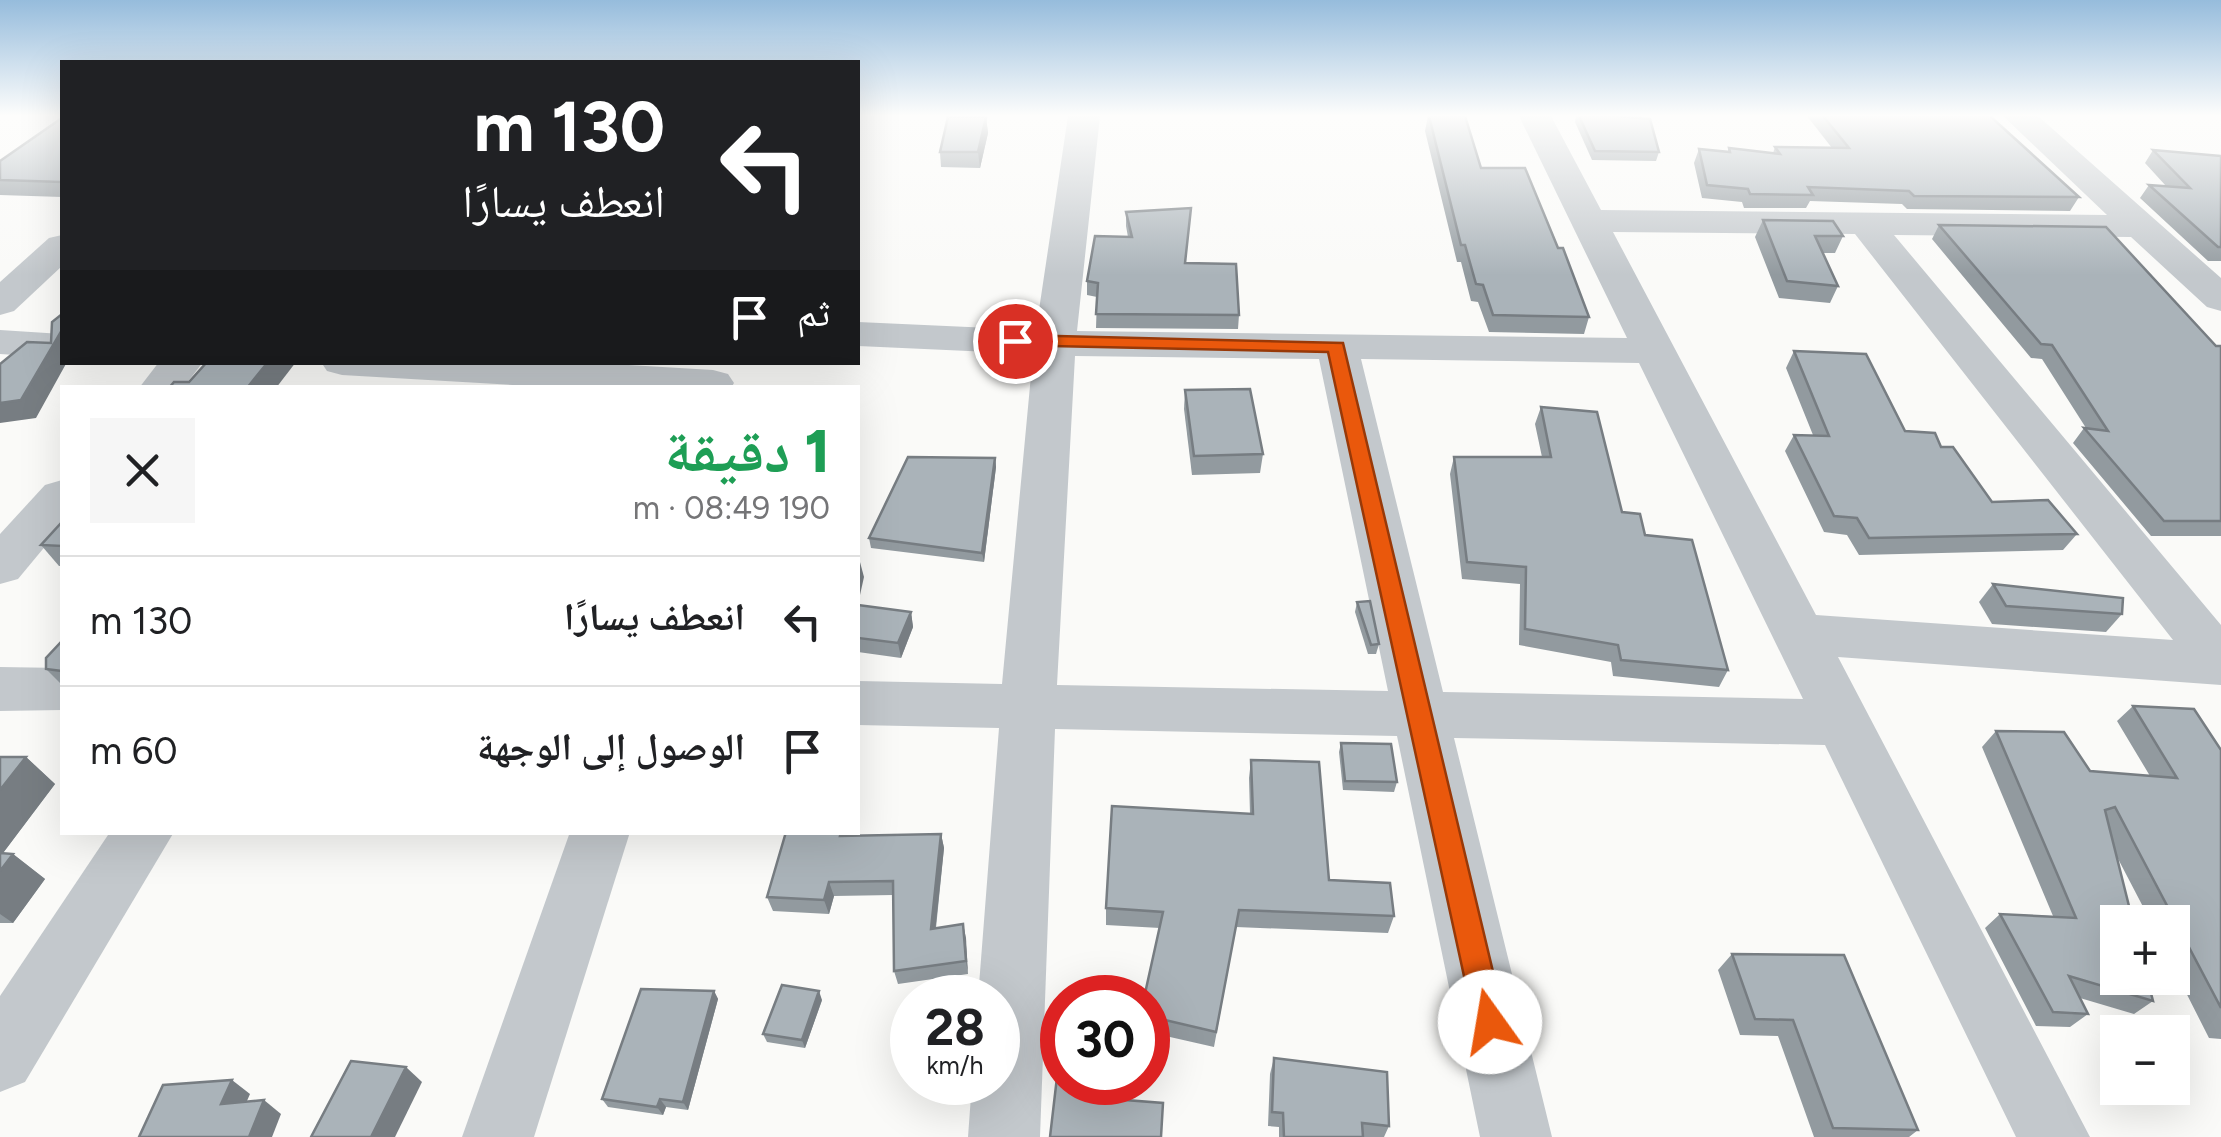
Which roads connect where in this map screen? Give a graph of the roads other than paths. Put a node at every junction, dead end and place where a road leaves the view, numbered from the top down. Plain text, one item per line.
1 (1077, 169) edge
2 (1562, 169) edge
3 (2078, 169) edge
4 (1589, 221) junction
5 (1866, 224) junction
6 (2141, 226) junction
7 (60, 248) edge
8 (2221, 299) edge
9 (0, 303) edge
10 (860, 334) edge
11 (0, 342) edge
12 (1055, 343) junction
13 (60, 346) edge
14 (1336, 347) junction
15 (1655, 351) junction
16 (179, 365) edge
17 (412, 365) edge
18 (714, 378) edge
19 (163, 385) edge
20 (60, 498) edge
21 (0, 566) edge
22 (1800, 634) junction
23 (2221, 664) edge
24 (0, 689) edge
25 (60, 690) edge
26 (860, 703) edge
27 (1028, 708) junction
28 (1420, 715) junction
29 (1846, 723) junction
30 (142, 835) edge
31 (599, 835) edge
32 (0, 1057) edge
33 (498, 1137) edge
34 (1004, 1137) edge
35 (1516, 1137) edge
36 (2054, 1137) edge

1 - 12 street
2 - 4 street
3 - 6 street
4 - 5 street
4 - 15 street
5 - 6 street
5 - 23 street
6 - 8 street
7 - 9 street
10 - 12 street
11 - 13 street
12 - 14 street
12 - 27 street
14 - 15 street
14 - 28 street
15 - 22 street
16 - 19 street
17 - 18 street
20 - 21 street
22 - 23 street
22 - 29 street
24 - 25 street
26 - 27 street
27 - 28 street
27 - 34 street
28 - 29 street
28 - 35 street
29 - 36 street
30 - 32 street
31 - 33 street

